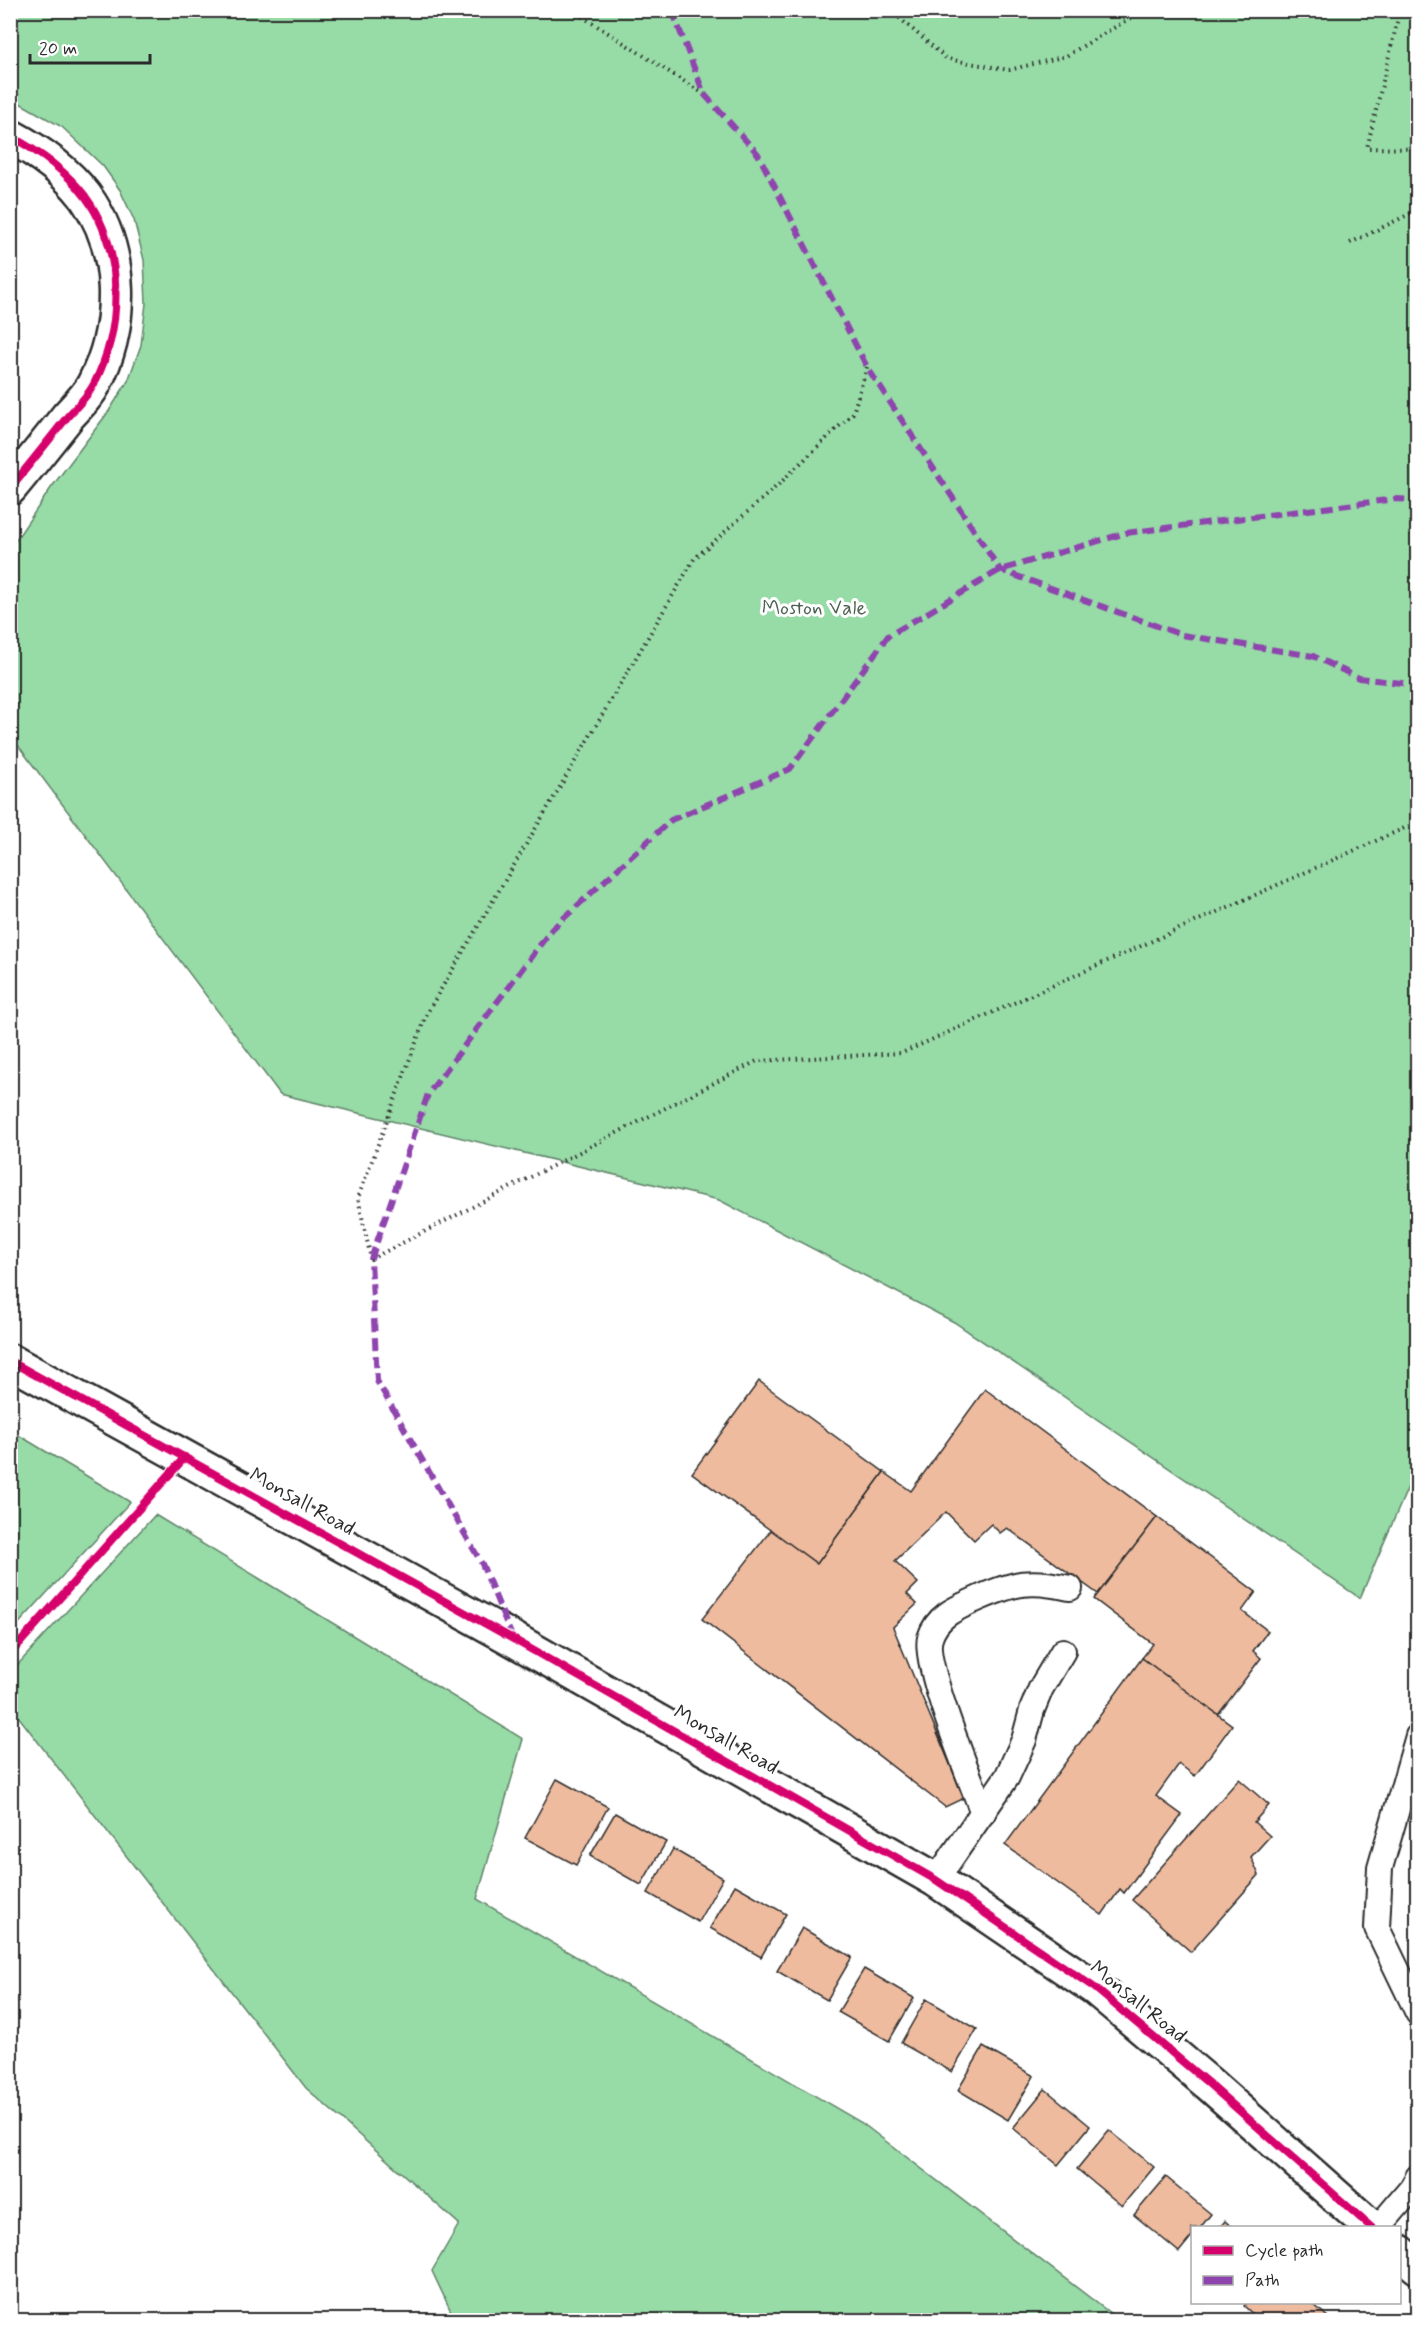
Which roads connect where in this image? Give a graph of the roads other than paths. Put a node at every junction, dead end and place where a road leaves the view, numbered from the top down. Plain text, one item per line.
1 (10, 136) edge
2 (10, 488) edge
3 (10, 1361) edge
4 (1070, 1588) dead end
5 (1063, 1651) dead end
6 (1418, 1736) edge
7 (983, 1813) junction
8 (936, 1880) junction
9 (1418, 2013) edge
10 (1418, 2177) edge
11 (1370, 2226) edge
12 (1380, 2226) edge
13 (1401, 2253) edge
14 (1418, 2267) edge

1 - 2 street
3 - 8 street, Monsall Road
4 - 7 lane
5 - 7 lane
6 - 9 lane
7 - 8 lane
8 - 11 street, Monsall Road
10 - 12 lane
13 - 14 street

